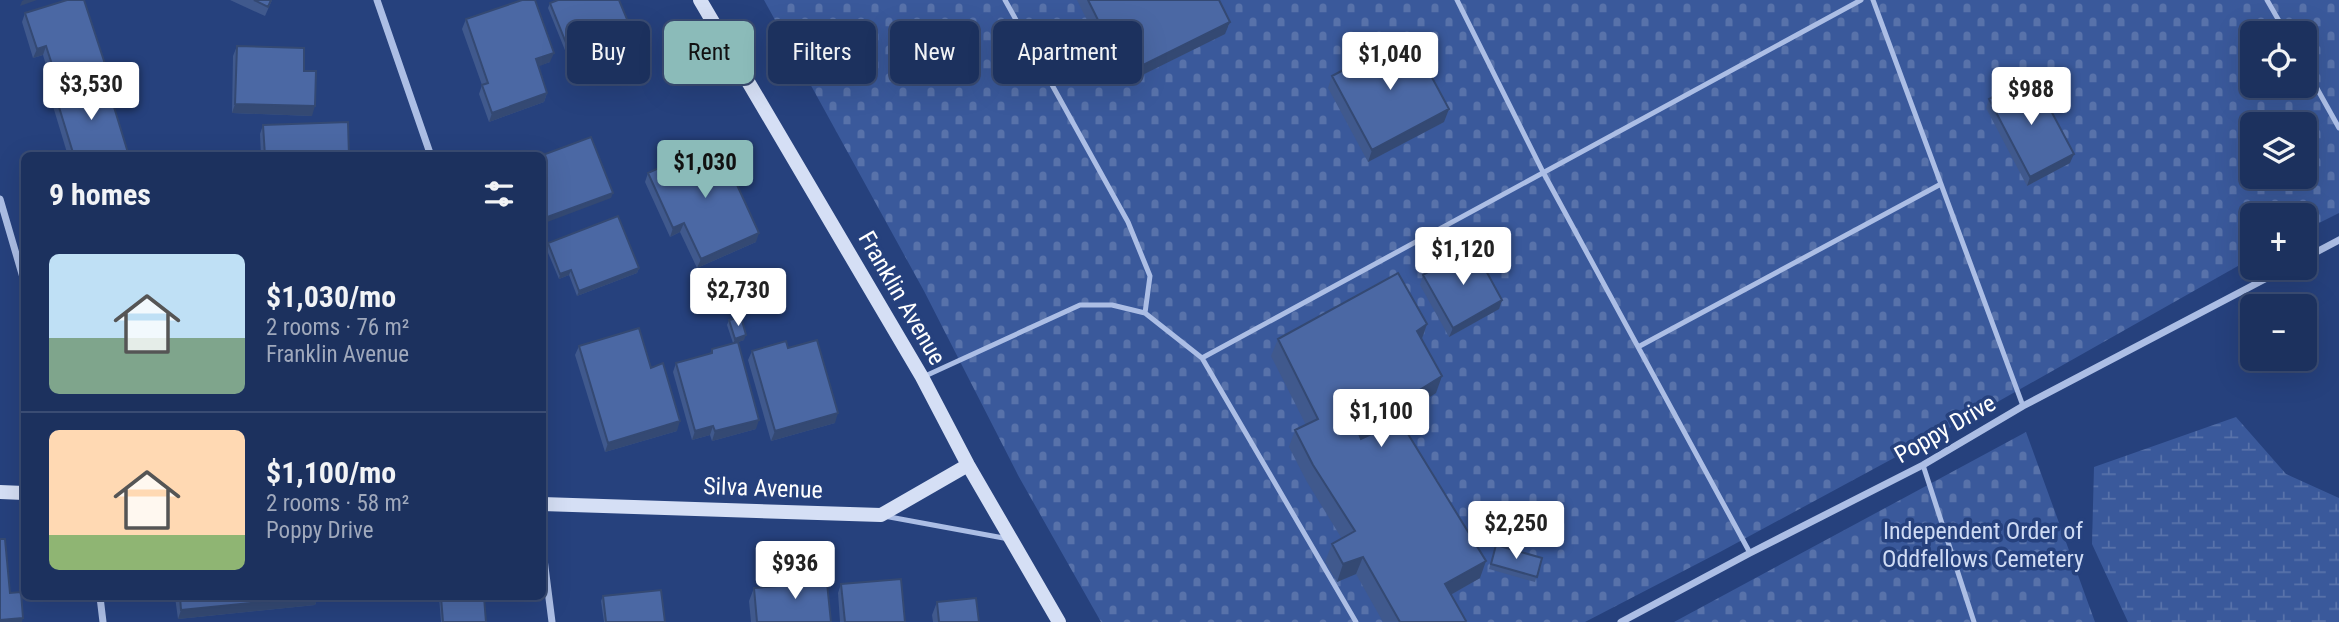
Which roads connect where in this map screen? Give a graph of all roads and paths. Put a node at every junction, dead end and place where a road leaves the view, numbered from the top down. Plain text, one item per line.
1 (377, 0) edge
2 (700, 0) edge
3 (1005, 0) edge
4 (1457, 0) edge
5 (1861, 0) edge
6 (1873, 0) edge
7 (2267, 0) edge
8 (2279, 21) edge
9 (2317, 89) edge
10 (2339, 128) edge
11 (430, 152) edge
12 (1543, 172) junction
13 (1941, 184) junction
14 (0, 199) edge
15 (2339, 240) edge
16 (2317, 252) edge
17 (21, 271) edge
18 (2264, 280) edge
19 (1145, 313) junction
20 (1638, 348) junction
21 (1202, 358) junction
22 (922, 377) junction
23 (2022, 406) junction
24 (968, 465) junction
25 (1923, 465) junction
26 (0, 492) edge
27 (21, 493) edge
28 (546, 504) edge
29 (881, 515) junction
30 (1010, 539) junction
31 (1750, 553) junction
32 (546, 575) edge
33 (100, 600) edge
34 (103, 622) edge
35 (552, 622) edge
36 (1059, 622) edge
37 (1356, 622) edge
38 (1621, 622) edge
39 (1974, 622) edge

1 - 11 street
2 - 22 main road, Franklin Avenue
3 - 19 lane
4 - 12 lane
5 - 12 lane
6 - 13 lane
7 - 8 lane
9 - 10 lane
12 - 20 lane
12 - 21 lane
13 - 20 lane
13 - 23 lane
14 - 17 street
15 - 16 street
18 - 23 street, Poppy Drive
19 - 21 lane
19 - 22 lane
20 - 31 lane
21 - 37 lane
22 - 24 main road, Franklin Avenue
23 - 25 street, Poppy Drive
24 - 29 main road
24 - 30 main road, Franklin Avenue
25 - 31 street, Poppy Drive
25 - 39 lane
26 - 27 main road
28 - 29 main road, Silva Avenue
29 - 30 lane
30 - 36 main road, Franklin Avenue
31 - 38 street, Poppy Drive
32 - 35 street
33 - 34 street

